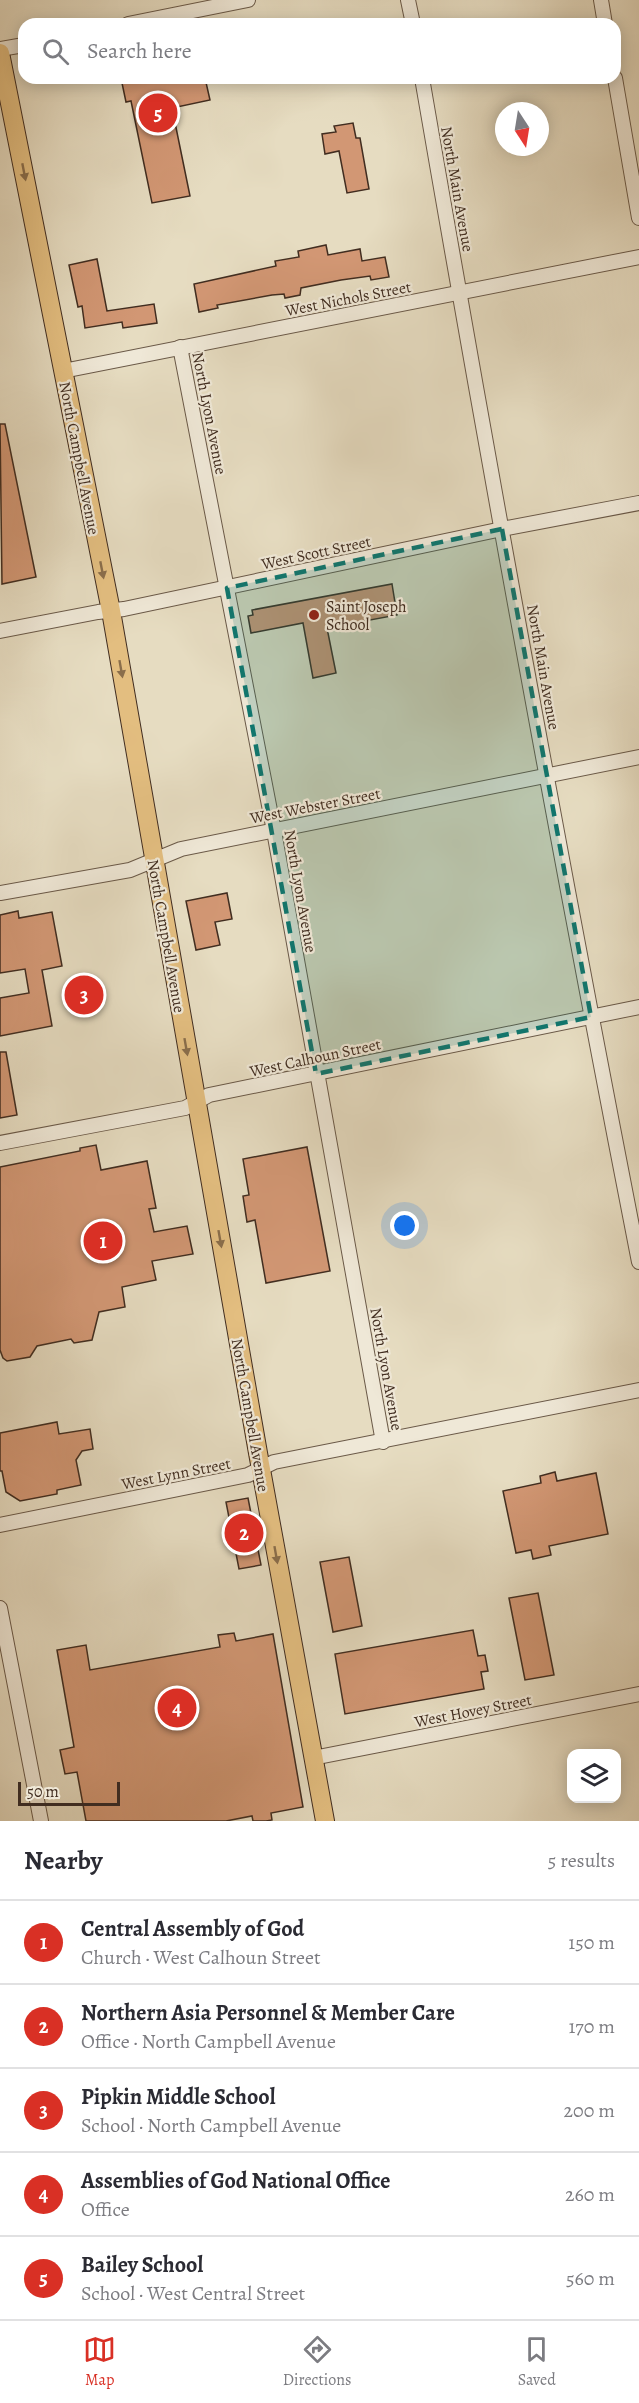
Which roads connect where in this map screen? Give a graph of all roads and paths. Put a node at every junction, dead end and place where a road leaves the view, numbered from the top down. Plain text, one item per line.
1 (248, 0) edge
2 (408, 0) edge
3 (601, 0) edge
4 (158, 18) edge
5 (412, 18) edge
6 (604, 18) edge
7 (18, 46) edge
8 (0, 51) edge
9 (423, 84) edge
10 (616, 84) edge
11 (639, 218) edge
12 (639, 257) edge
13 (459, 293) junction
14 (180, 347) junction
15 (63, 371) junction
16 (639, 503) edge
17 (502, 529) junction
18 (227, 588) junction
19 (111, 611) junction
20 (0, 632) edge
21 (639, 757) edge
22 (548, 775) junction
23 (274, 831) junction
24 (154, 860) junction
25 (0, 893) edge
26 (639, 1007) edge
27 (591, 1017) junction
28 (316, 1074) junction
29 (196, 1102) junction
30 (0, 1143) edge
31 (639, 1262) edge
32 (639, 1390) edge
33 (383, 1442) junction
34 (261, 1469) junction
35 (0, 1526) edge
36 (0, 1608) edge
37 (639, 1694) edge
38 (313, 1758) junction
39 (41, 1821) edge
40 (325, 1821) edge

1 - 4 street
2 - 5 street
3 - 6 street
7 - 8 street
8 -> 15 main road, North Campbell Avenue
9 - 13 street, North Main Avenue
10 - 11 street
12 - 13 street, West Nichols Street
13 - 14 street, West Nichols Street
13 - 17 street, North Main Avenue
14 - 15 street, West Nichols Street
14 - 18 street, North Lyon Avenue
15 -> 19 main road, North Campbell Avenue
16 - 17 street, West Scott Street
17 - 18 street, West Scott Street
17 - 22 street, North Main Avenue
18 - 19 street, West Scott Street
18 - 23 street, North Lyon Avenue
19 - 20 street, West Scott Street
19 -> 24 main road, North Campbell Avenue
21 - 22 street, West Webster Street
22 - 23 street, West Webster Street
22 - 27 street, North Main Avenue
23 - 24 street, West Webster Street
23 - 28 street, North Lyon Avenue
24 - 25 street, West Webster Street
24 -> 29 main road, North Campbell Avenue
26 - 27 street, West Calhoun Street
27 - 28 street, West Calhoun Street
27 - 31 street, North Main Avenue
28 - 29 street, West Calhoun Street
28 - 33 street, North Lyon Avenue
29 - 30 street, West Calhoun Street
29 -> 34 main road, North Campbell Avenue
32 - 33 street, West Lynn Street
33 - 34 street, West Lynn Street
34 - 35 street, West Lynn Street
34 -> 38 main road, North Campbell Avenue
36 - 39 street
37 - 38 street, West Hovey Street
38 - 40 main road, North Campbell Avenue

